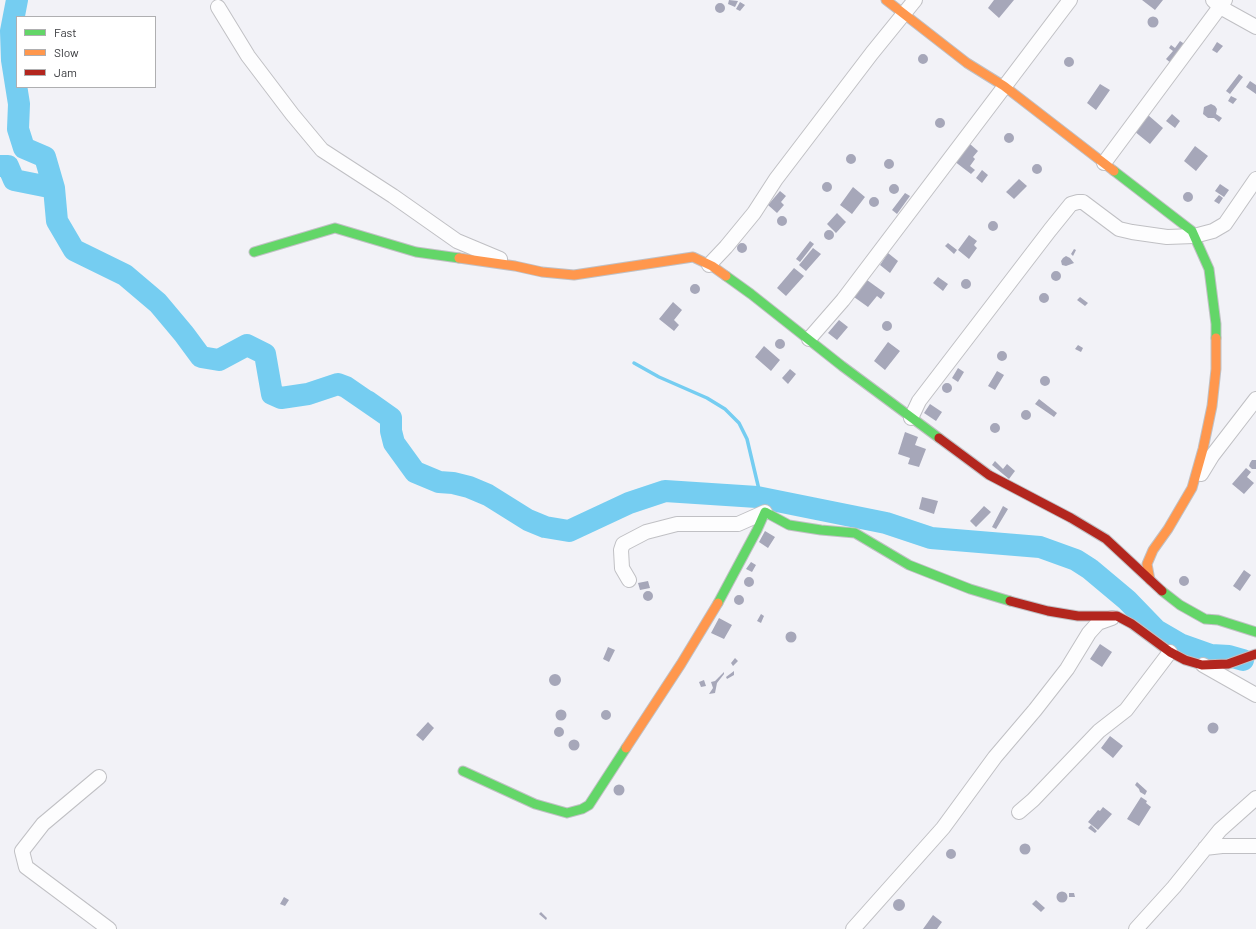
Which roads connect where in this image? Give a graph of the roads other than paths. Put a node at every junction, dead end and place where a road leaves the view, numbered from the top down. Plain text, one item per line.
1 (886, 0) edge
2 (915, 0) edge
3 (1070, 0) edge
4 (1220, 2) edge
5 (218, 7) dead end
6 (905, 14) junction
7 (1256, 27) edge
8 (1004, 86) junction
9 (1104, 163) junction
10 (1256, 179) edge
11 (1194, 236) junction
12 (254, 252) dead end
13 (709, 265) junction
14 (515, 266) junction
15 (809, 339) junction
16 (1256, 399) edge
17 (911, 418) junction
18 (1192, 488) junction
19 (765, 512) junction
20 (629, 580) dead end
21 (1150, 580) junction
22 (1117, 616) junction
23 (1256, 632) edge
24 (1170, 652) junction
25 (1256, 654) edge
26 (1202, 665) junction
27 (1256, 695) edge
28 (463, 771) dead end
29 (99, 777) dead end
30 (1256, 798) edge
31 (1019, 812) dead end
32 (1256, 846) edge
33 (1206, 848) junction
34 (109, 929) edge
35 (853, 929) edge
36 (1136, 929) edge

1 - 6 street
2 - 6 street
3 - 8 street
4 - 7 street
4 - 9 street
5 - 14 street
6 - 8 street
6 - 13 street
8 - 9 street
8 - 15 street
9 - 11 street
10 - 11 street
11 - 17 street
11 - 18 street
12 - 14 street
13 - 14 street
13 - 15 street
15 - 17 street
16 - 18 street
17 - 21 street
18 - 21 street
19 - 20 street
19 - 22 street
19 - 28 street
21 - 23 street
22 - 24 street
22 - 35 street
24 - 26 street
24 - 31 street
25 - 26 street
26 - 27 street
29 - 34 street
30 - 33 street
32 - 33 street
33 - 36 street

